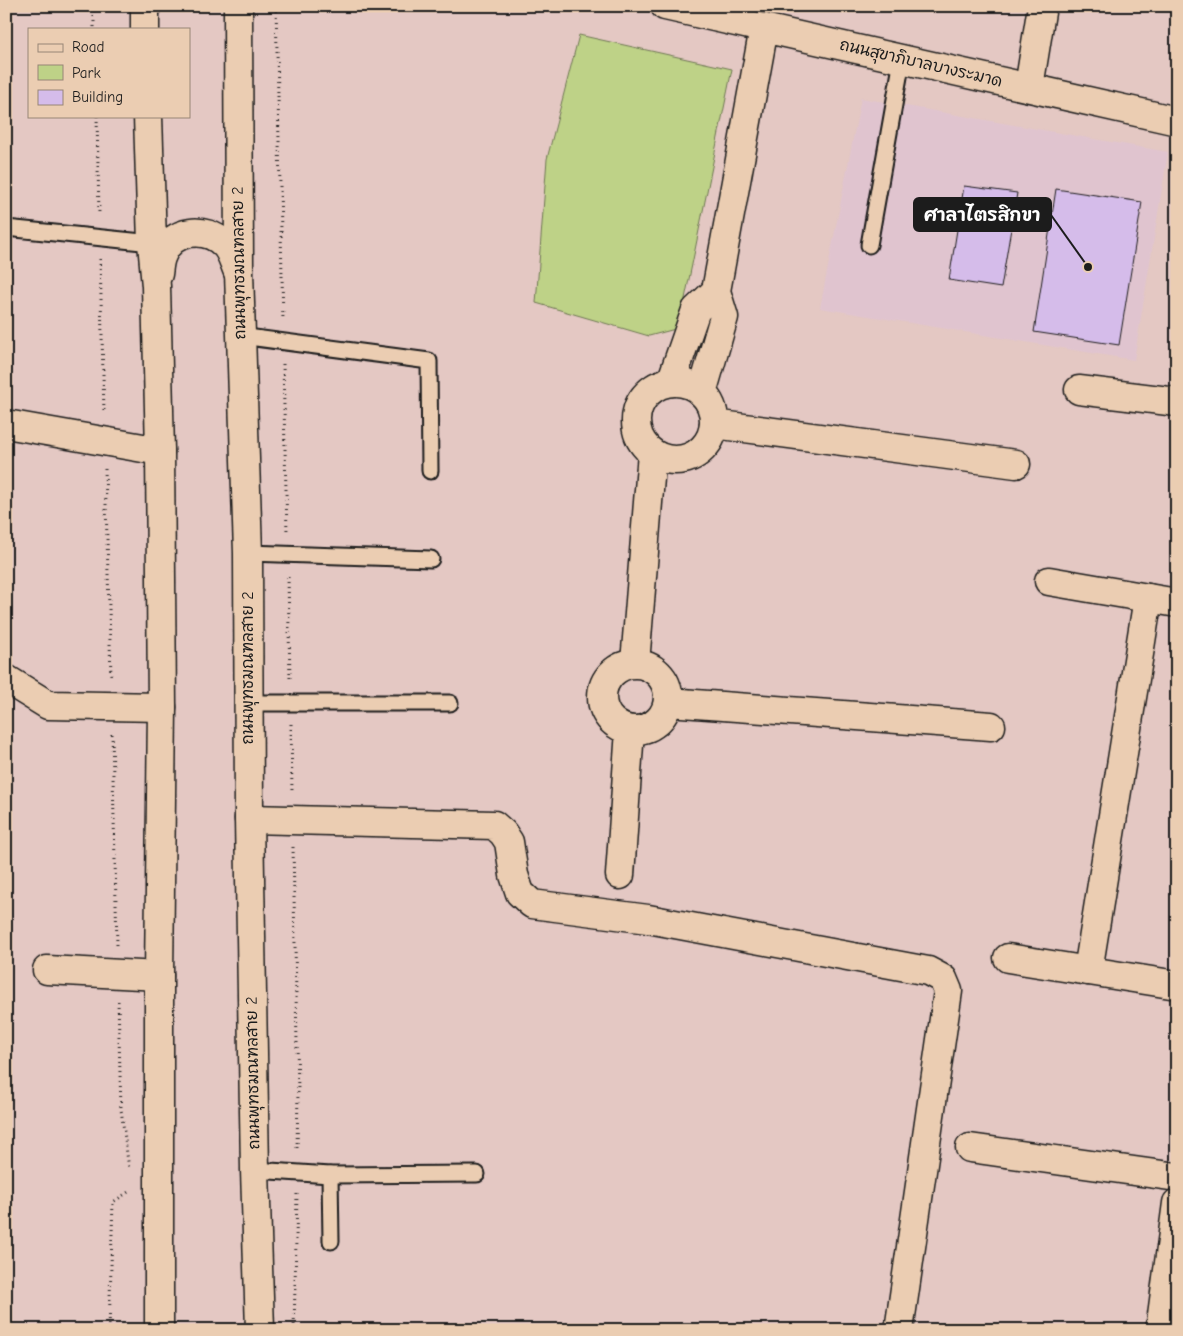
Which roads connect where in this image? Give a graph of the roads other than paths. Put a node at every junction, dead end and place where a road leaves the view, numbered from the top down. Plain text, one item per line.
1 (145, 6) edge
2 (238, 6) edge
3 (665, 6) edge
4 (1042, 6) edge
5 (145, 28) edge
6 (764, 28) junction
7 (902, 60) junction
8 (1029, 87) junction
9 (148, 118) edge
10 (1177, 121) edge
11 (6, 228) edge
12 (152, 243) junction
13 (869, 245) dead end
14 (239, 272) junction
15 (156, 286) junction
16 (716, 291) junction
17 (240, 336) junction
18 (671, 382) junction
19 (1079, 390) dead end
20 (702, 393) junction
21 (1177, 402) edge
22 (6, 424) edge
23 (714, 424) junction
24 (160, 451) junction
25 (652, 453) junction
26 (1016, 464) dead end
27 (430, 471) dead end
28 (248, 553) junction
29 (431, 558) dead end
30 (1050, 581) dead end
31 (1148, 598) junction
32 (1177, 603) edge
33 (636, 663) junction
34 (6, 679) edge
35 (248, 702) junction
36 (668, 702) junction
37 (450, 704) dead end
38 (162, 707) junction
39 (991, 726) dead end
40 (630, 730) junction
41 (249, 819) junction
42 (620, 875) dead end
43 (1008, 958) dead end
44 (47, 970) dead end
45 (1088, 971) junction
46 (159, 976) junction
47 (1177, 985) edge
48 (970, 1148) dead end
49 (255, 1170) junction
50 (477, 1174) dead end
51 (330, 1175) junction
52 (1177, 1177) edge
53 (1177, 1203) edge
54 (331, 1241) dead end
55 (159, 1330) edge
56 (260, 1330) edge
57 (899, 1330) edge
58 (1160, 1330) edge

1 - 5 street
2 - 14 street, ถนนพุทธมณฑลสาย 2
3 - 6 street, ถนนสุขาภิบาลบางระมาด
4 - 8 street
6 - 7 street, ถนนสุขาภิบาลบางระมาด
6 - 16 street
7 - 8 street, ถนนสุขาภิบาลบางระมาด
7 - 13 lane
8 - 10 street, ถนนสุขาภิบาลบางระมาด
9 - 12 street
11 - 12 lane
12 - 15 street
14 - 15 street
14 - 17 street, ถนนพุทธมณฑลสาย 2
15 - 24 street
16 - 18 street
16 - 20 street
17 - 27 lane
17 - 28 street, ถนนพุทธมณฑลสาย 2
18 - 20 street
18 - 25 street
19 - 21 street
20 - 23 street
22 - 24 street
23 - 25 street
23 - 26 street
24 - 38 street
25 - 33 street
28 - 29 lane
28 - 35 street, ถนนพุทธมณฑลสาย 2
30 - 31 street
31 - 32 street
31 - 45 street
33 - 36 street
33 - 40 street
34 - 38 street
35 - 37 lane
35 - 41 street, ถนนพุทธมณฑลสาย 2
36 - 39 street
36 - 40 street
38 - 46 street
40 - 42 street
41 - 49 street, ถนนพุทธมณฑลสาย 2
41 - 57 street
43 - 45 street
44 - 46 street
45 - 47 street
46 - 55 street
48 - 52 street
49 - 51 lane
49 - 56 street, ถนนพุทธมณฑลสาย 2
50 - 51 lane
51 - 54 lane
53 - 58 street

